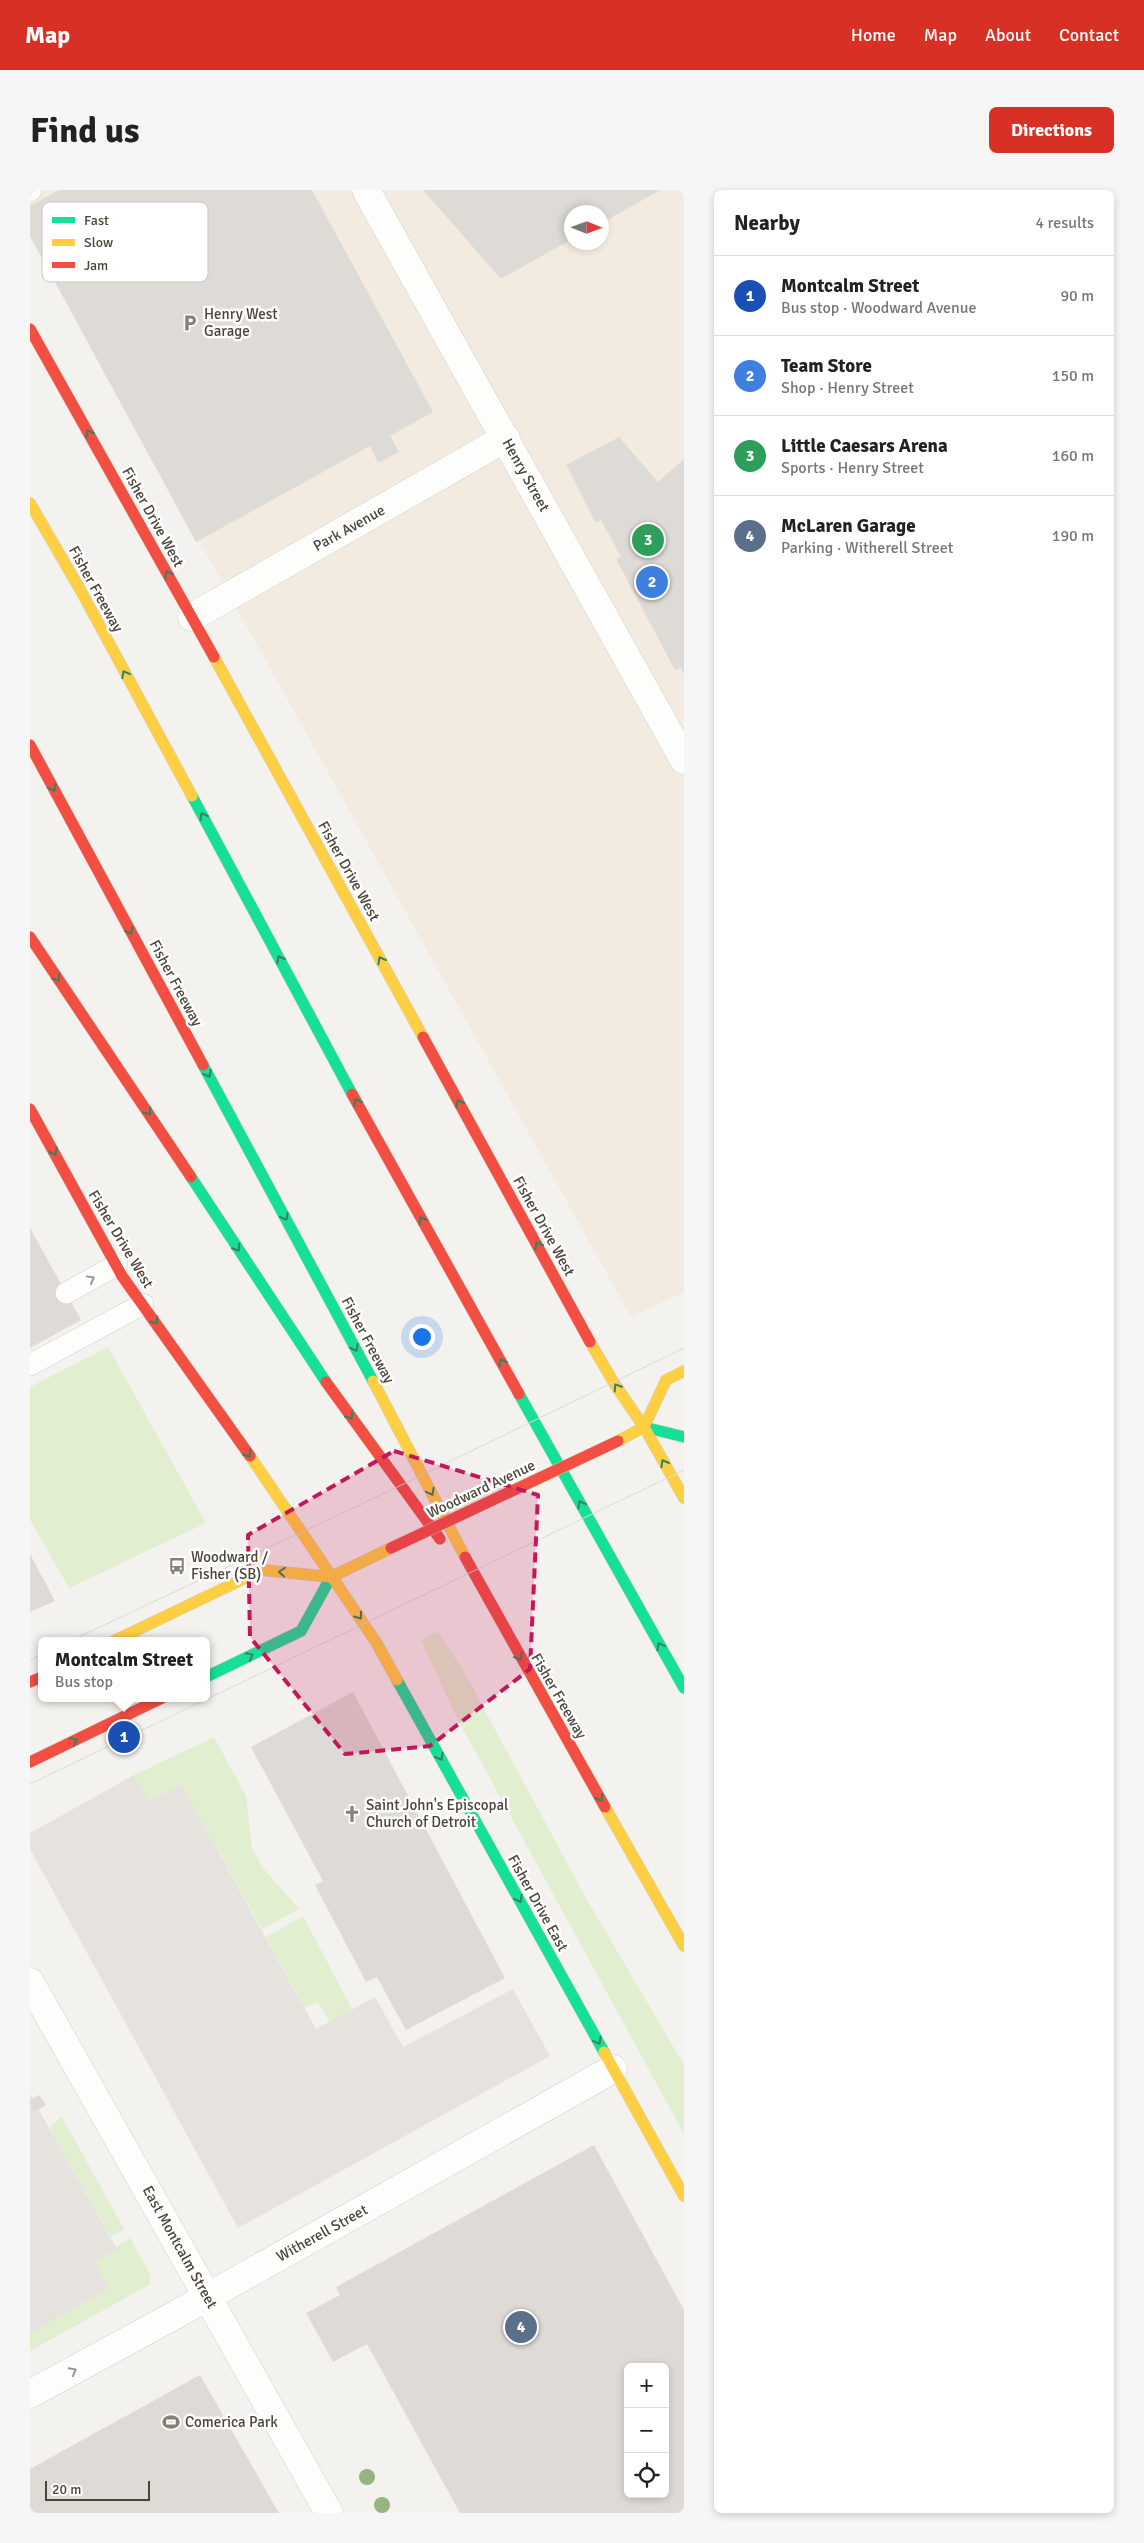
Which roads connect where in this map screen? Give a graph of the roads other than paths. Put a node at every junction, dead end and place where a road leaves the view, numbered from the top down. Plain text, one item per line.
1 (366, 190) edge
2 (30, 329) edge
3 (506, 438) junction
4 (30, 503) edge
5 (192, 617) junction
6 (30, 745) edge
7 (684, 760) edge
8 (30, 937) edge
9 (30, 1109) edge
10 (117, 1265) junction
11 (66, 1293) dead end
12 (143, 1304) junction
13 (30, 1365) edge
14 (684, 1371) edge
15 (644, 1427) junction
16 (684, 1437) edge
17 (684, 1498) edge
18 (331, 1576) junction
19 (495, 1614) junction
20 (122, 1637) edge
21 (210, 1675) edge
22 (684, 1688) edge
23 (154, 1702) edge
24 (30, 1762) edge
25 (684, 1946) edge
26 (30, 1982) edge
27 (613, 2069) junction
28 (684, 2196) edge
29 (207, 2297) junction
30 (30, 2394) edge
31 (330, 2513) edge

1 - 3 street, Henry Street
5 -> 2 main road, Fisher Drive West
3 - 5 street, Park Avenue
3 - 7 street, Henry Street
22 -> 4 main road, Fisher Freeway
15 -> 5 main road, Fisher Drive West
6 -> 19 main road, Fisher Freeway
8 -> 19 main road
9 -> 10 main road, Fisher Drive West
11 -> 10 lane
10 - 12 main road, Fisher Drive West
12 - 13 lane
12 -> 18 main road, Fisher Drive West
14 - 15 main road
15 - 16 main road
17 -> 15 main road
15 - 18 main road, Woodward Avenue, bridge
18 -> 20 main road, Woodward Avenue
21 -> 18 main road
18 -> 27 main road, Fisher Drive East
19 -> 25 main road, Fisher Freeway
24 -> 23 main road
26 - 29 street, East Montcalm Street
27 - 28 main road, Fisher Drive East
27 - 29 street, Witherell Street
30 -> 29 street, Witherell Street
29 - 31 street, East Montcalm Street

